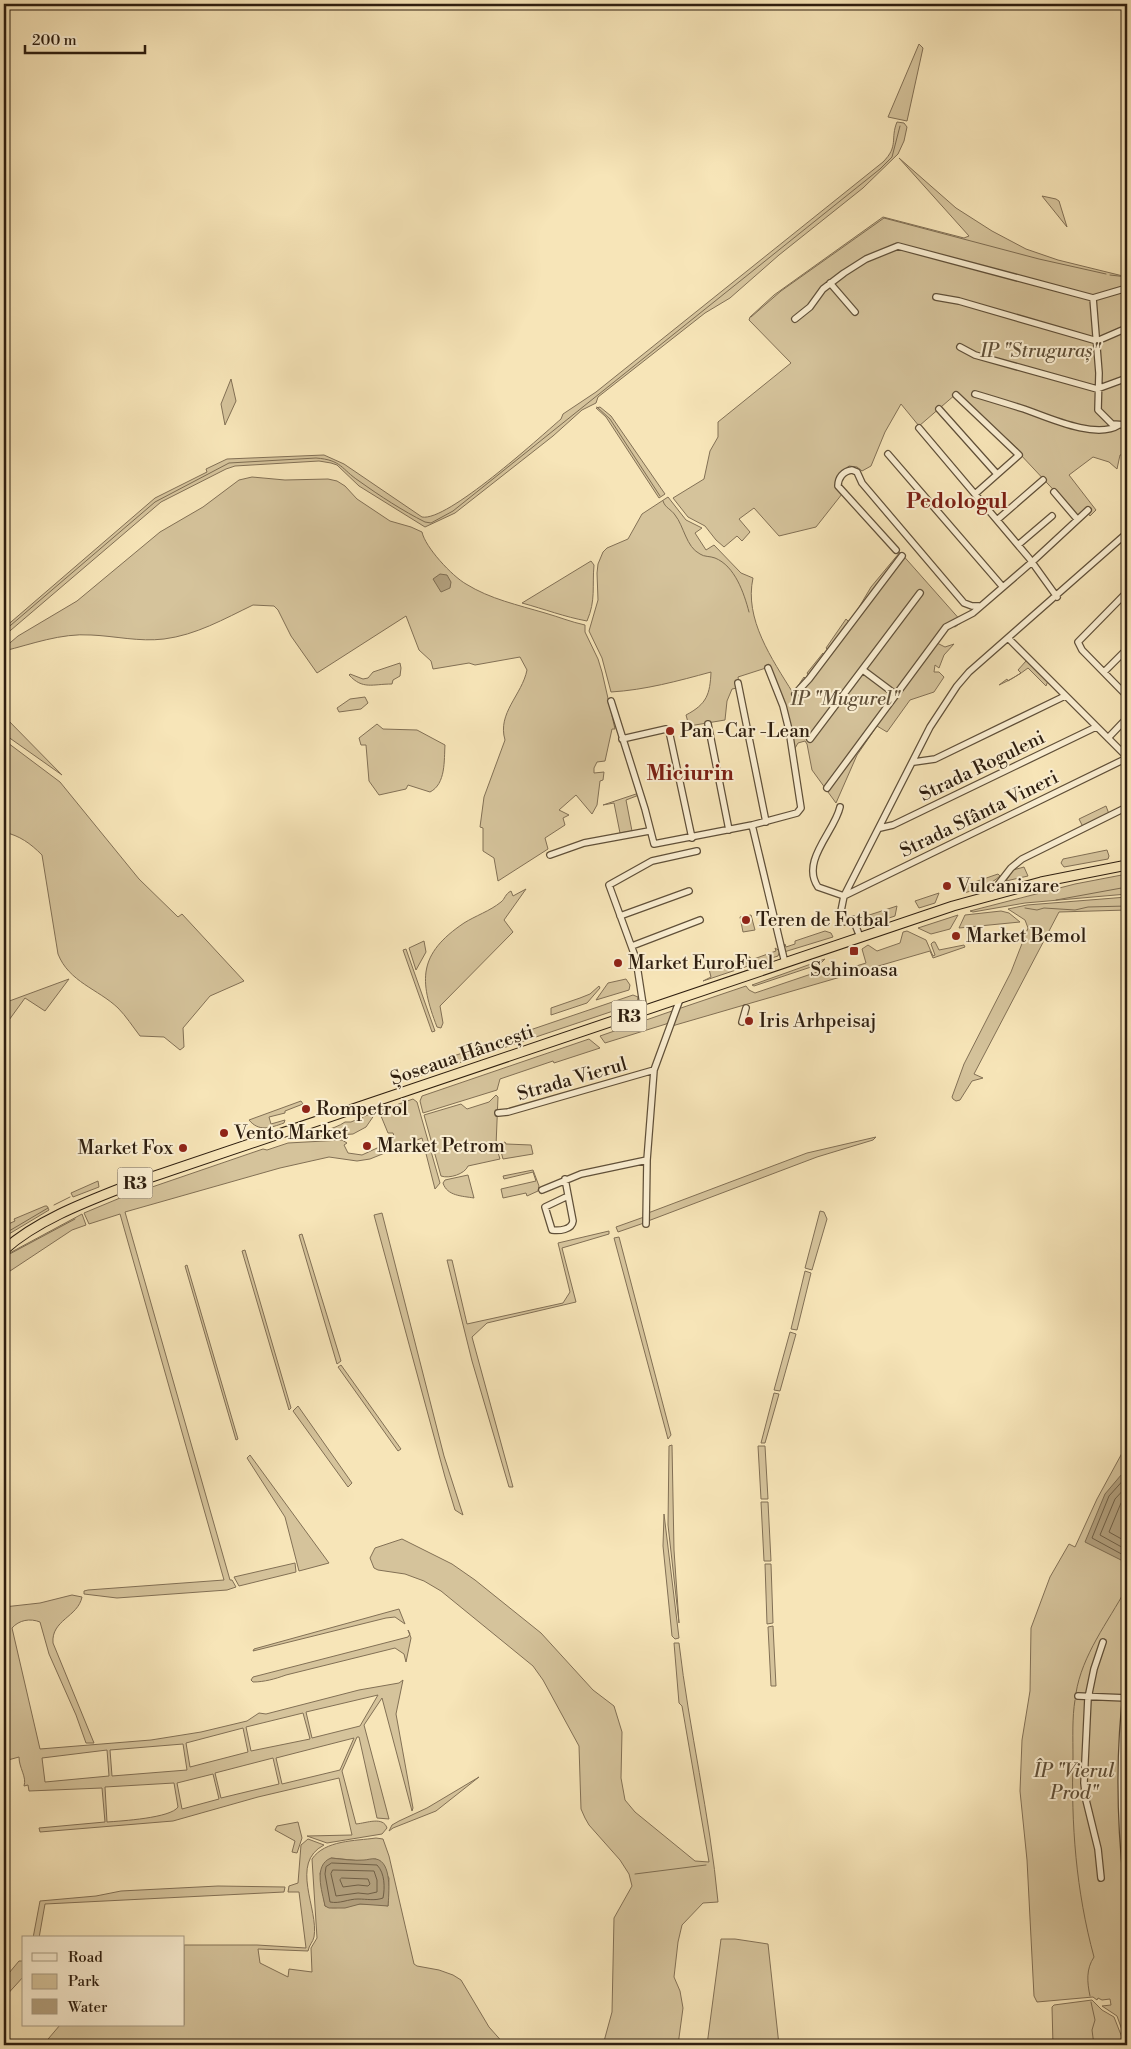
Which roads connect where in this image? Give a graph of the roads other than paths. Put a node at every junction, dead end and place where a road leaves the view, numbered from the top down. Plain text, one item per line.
1 (830, 283) junction
2 (1127, 288) edge
3 (936, 297) dead end
4 (1092, 298) junction
5 (855, 312) dead end
6 (795, 318) dead end
7 (1127, 328) edge
8 (1097, 341) junction
9 (960, 347) dead end
10 (1127, 378) edge
11 (1099, 389) junction
12 (975, 394) dead end
13 (956, 395) dead end
14 (939, 409) dead end
15 (1119, 425) junction
16 (1127, 425) edge
17 (919, 428) dead end
18 (888, 454) dead end
19 (997, 474) junction
20 (1043, 480) dead end
21 (1054, 492) dead end
22 (975, 494) junction
23 (1088, 510) dead end
24 (1052, 516) dead end
25 (1077, 519) junction
26 (997, 520) junction
27 (1127, 533) edge
28 (1018, 545) junction
29 (896, 550) dead end
30 (902, 556) dead end
31 (1032, 562) junction
32 (1002, 586) junction
33 (1127, 592) edge
34 (920, 593) dead end
35 (1056, 597) junction
36 (979, 606) junction
37 (1009, 639) junction
38 (1127, 648) edge
39 (768, 668) dead end
40 (863, 670) junction
41 (1104, 672) junction
42 (738, 683) dead end
43 (795, 694) dead end
44 (895, 694) junction
45 (1065, 696) junction
46 (1127, 696) edge
47 (611, 701) dead end
48 (1127, 718) edge
49 (708, 724) dead end
50 (1096, 727) junction
51 (1108, 738) junction
52 (622, 739) junction
53 (810, 739) dead end
54 (1127, 757) edge
55 (914, 762) junction
56 (827, 788) dead end
57 (840, 807) dead end
58 (1127, 807) edge
59 (766, 822) junction
60 (752, 825) junction
61 (880, 828) junction
62 (729, 830) junction
63 (650, 831) junction
64 (692, 838) junction
65 (696, 851) dead end
66 (550, 855) dead end
67 (1127, 865) edge
68 (689, 891) dead end
69 (990, 895) junction
70 (844, 896) junction
71 (620, 916) junction
72 (700, 920) dead end
73 (860, 937) junction
74 (632, 946) junction
75 (785, 963) junction
76 (680, 999) junction
77 (746, 1008) dead end
78 (644, 1011) junction
79 (742, 1022) dead end
80 (654, 1070) junction
81 (498, 1113) dead end
82 (647, 1160) junction
83 (565, 1179) junction
84 (542, 1190) dead end
85 (568, 1196) junction
86 (646, 1224) dead end
87 (14, 1241) junction
88 (4, 1244) edge
89 (4, 1250) edge
90 (1103, 1642) dead end
91 (1127, 1686) edge
92 (1078, 1696) dead end
93 (1088, 1698) junction
94 (1126, 1698) edge
95 (1101, 1878) dead end
96 (1127, 1884) edge

1 - 4 street
1 - 5 street
1 - 6 street
2 - 4 street
3 - 8 street
4 - 8 street
7 - 8 street
8 - 11 street
9 - 11 street
10 - 11 street
11 - 15 street
12 - 15 street
13 - 19 street
14 - 19 street
15 - 16 street
17 - 22 street
18 - 32 street
19 - 22 street
20 - 26 street
21 - 25 street
22 - 26 street
23 - 25 street
24 - 28 street
25 - 31 street
26 - 28 street
27 - 35 street
28 - 31 street
29 - 36 street
30 - 43 street
31 - 32 street
31 - 35 street
32 - 36 street
33 - 41 street
34 - 40 street
35 - 37 street
36 - 44 street
37 - 45 street
37 - 55 street
38 - 41 street
39 - 59 street
40 - 44 street
40 - 53 street
41 - 46 street
42 - 59 street
44 - 56 street
45 - 50 street
45 - 55 street
47 - 52 street
48 - 51 street
49 - 62 street
50 - 51 street
50 - 61 street, Strada Roguleni
51 - 54 street
52 - 63 street
52 - 64 street
54 - 70 street, Strada Sfânta Vineri
55 - 61 street
57 - 70 street
58 - 69 street
59 - 60 street
60 - 62 street
60 - 75 street
61 - 70 street
62 - 64 street
63 - 64 street
63 - 66 street
65 - 71 street
67 - 69 highway, Șoseaua Hâncești / R3
68 - 71 street
69 - 73 highway, Șoseaua Hâncești / R3
70 - 73 street
71 - 74 street
72 - 74 street
73 - 75 highway, Șoseaua Hâncești / R3
74 - 78 street
75 - 76 highway, Șoseaua Hâncești / R3
76 - 78 highway, Șoseaua Hâncești / R3
76 - 80 street, Strada Vierul
77 - 79 street
78 - 87 highway, Șoseaua Hâncești / R3
80 - 81 street, Strada Vierul
80 - 82 street, Strada Vierul
82 - 83 street
82 - 86 street, Strada Vierul
83 - 84 street
83 - 85 street
85 - 85 street
87 - 88 highway, Șoseaua Hâncești / R3
87 - 89 highway, Șoseaua Hâncești / R3
90 - 93 street
91 - 94 street
92 - 93 street
93 - 94 street
93 - 95 street
94 - 96 street

